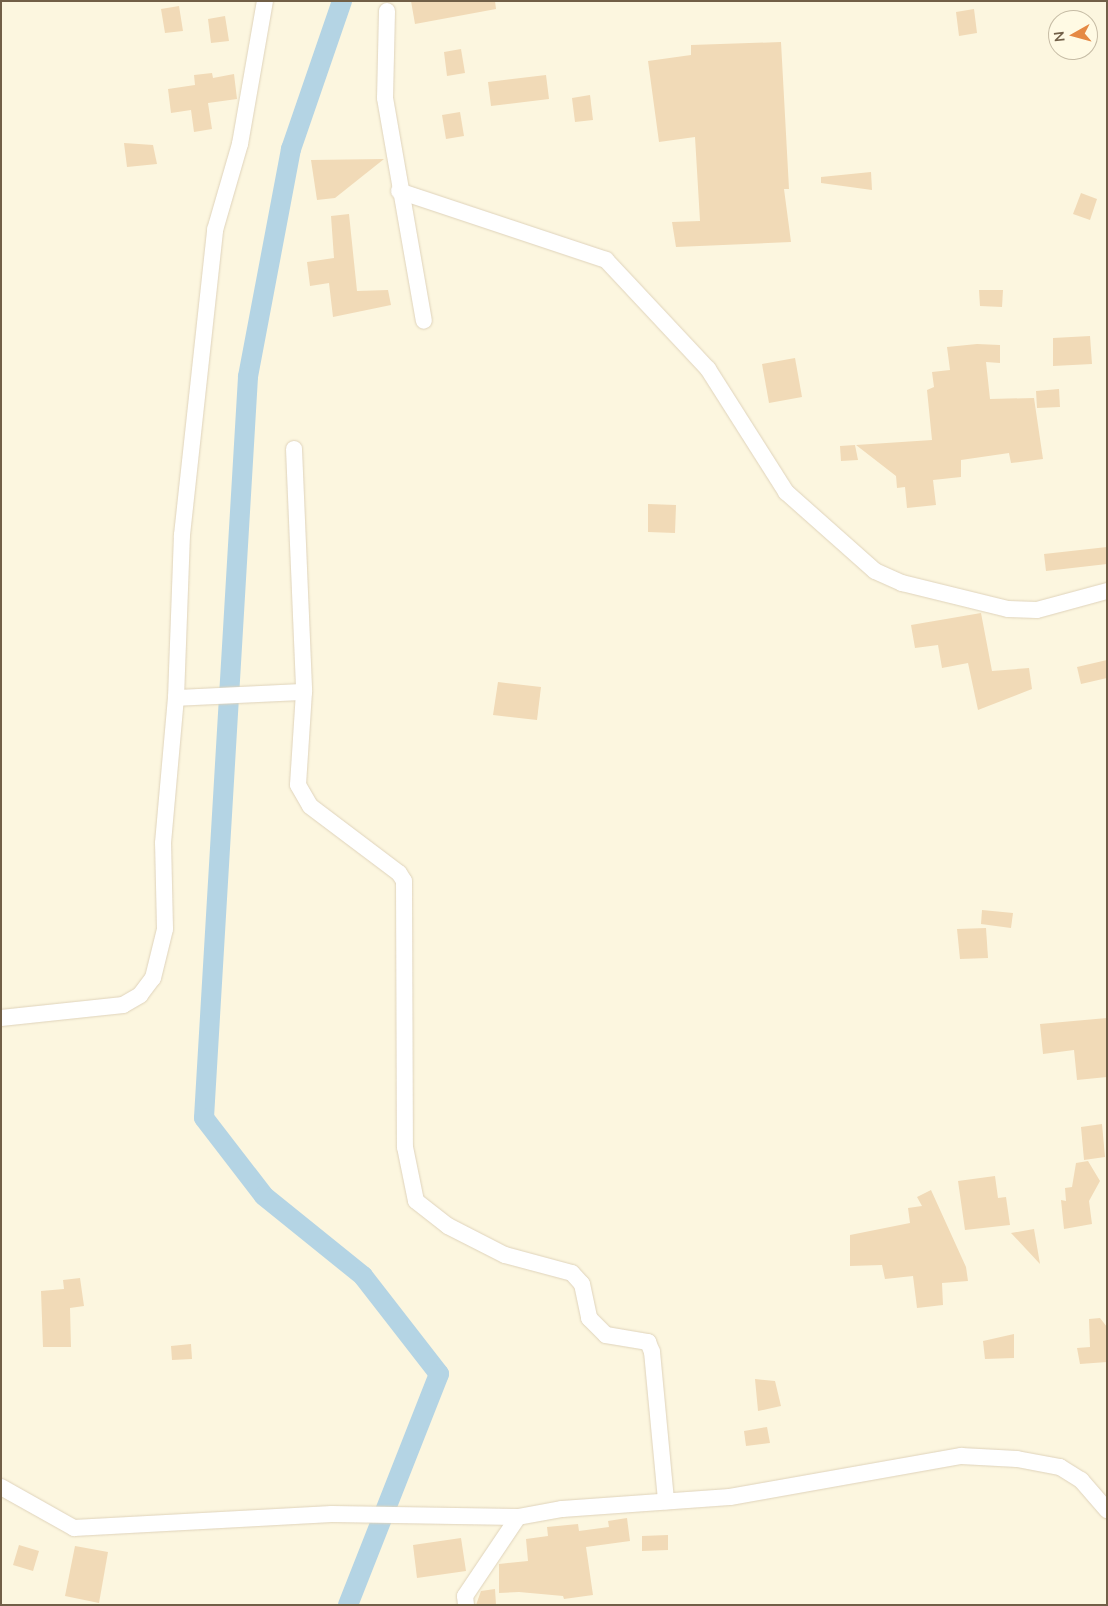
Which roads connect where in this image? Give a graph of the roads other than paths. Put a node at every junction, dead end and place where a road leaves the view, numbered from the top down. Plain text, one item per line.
1 (264, 1) edge
2 (386, 11) dead end
3 (399, 191) junction
4 (424, 321) dead end
5 (294, 449) dead end
6 (1107, 591) edge
7 (304, 692) junction
8 (176, 698) junction
9 (1, 1018) edge
10 (1, 1488) edge
11 (666, 1502) junction
12 (1107, 1510) edge
13 (518, 1517) junction
14 (466, 1605) edge

1 - 8 street
2 - 3 street
3 - 4 street
3 - 6 street
5 - 7 street
7 - 8 street
7 - 11 street
8 - 9 street
10 - 13 street
11 - 12 street
11 - 13 street
13 - 14 street

